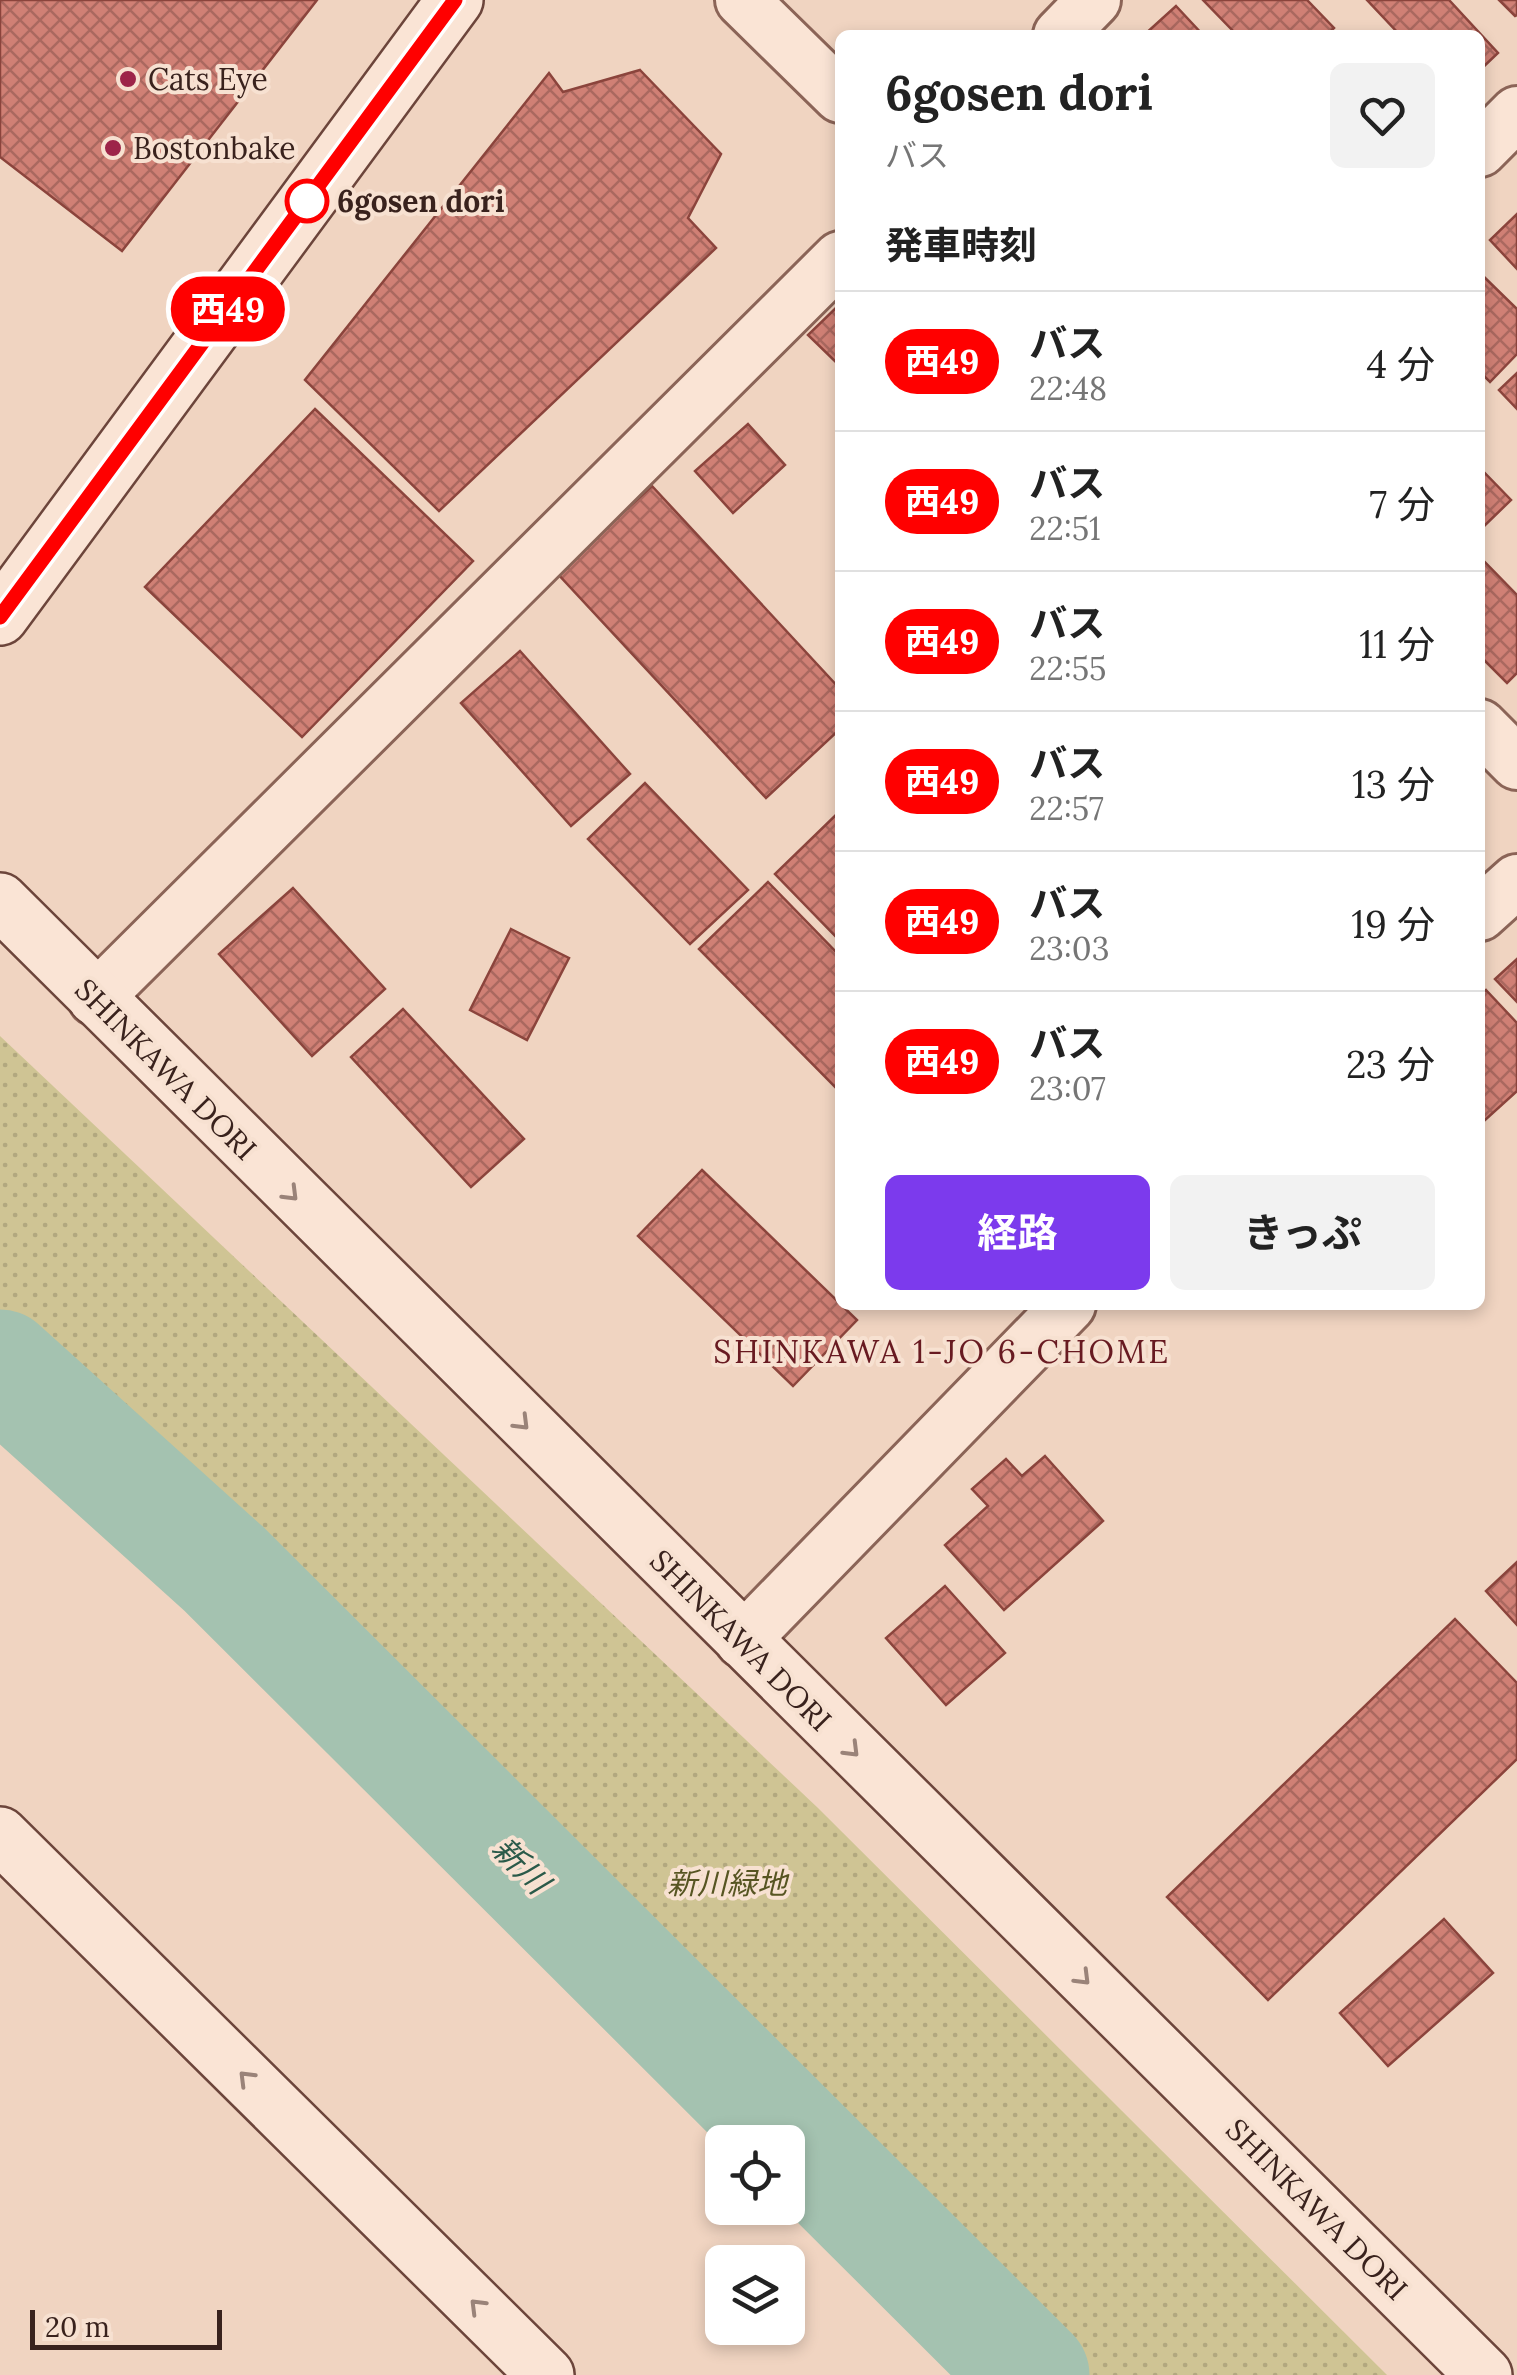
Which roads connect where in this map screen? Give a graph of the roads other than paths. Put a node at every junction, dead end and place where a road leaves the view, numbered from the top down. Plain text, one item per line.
1 (455, 0) edge
2 (742, 0) edge
3 (1094, 0) edge
4 (1065, 30) edge
5 (835, 91) edge
6 (1517, 113) edge
7 (1485, 145) edge
8 (835, 263) edge
9 (0, 618) edge
10 (1485, 731) edge
11 (1517, 762) edge
12 (1517, 881) edge
13 (0, 901) edge
14 (1485, 910) edge
15 (95, 999) junction
16 (1063, 1310) edge
17 (742, 1642) junction
18 (0, 1834) edge
19 (546, 2375) edge
20 (1484, 2375) edge

1 - 9 street
2 - 5 street
3 - 4 street
6 - 7 street
8 - 15 street
10 - 11 street
12 - 14 street
13 - 15 street, SHINKAWA DORI
15 -> 17 street, SHINKAWA DORI
16 - 17 street
17 -> 20 street, SHINKAWA DORI
19 -> 18 street

